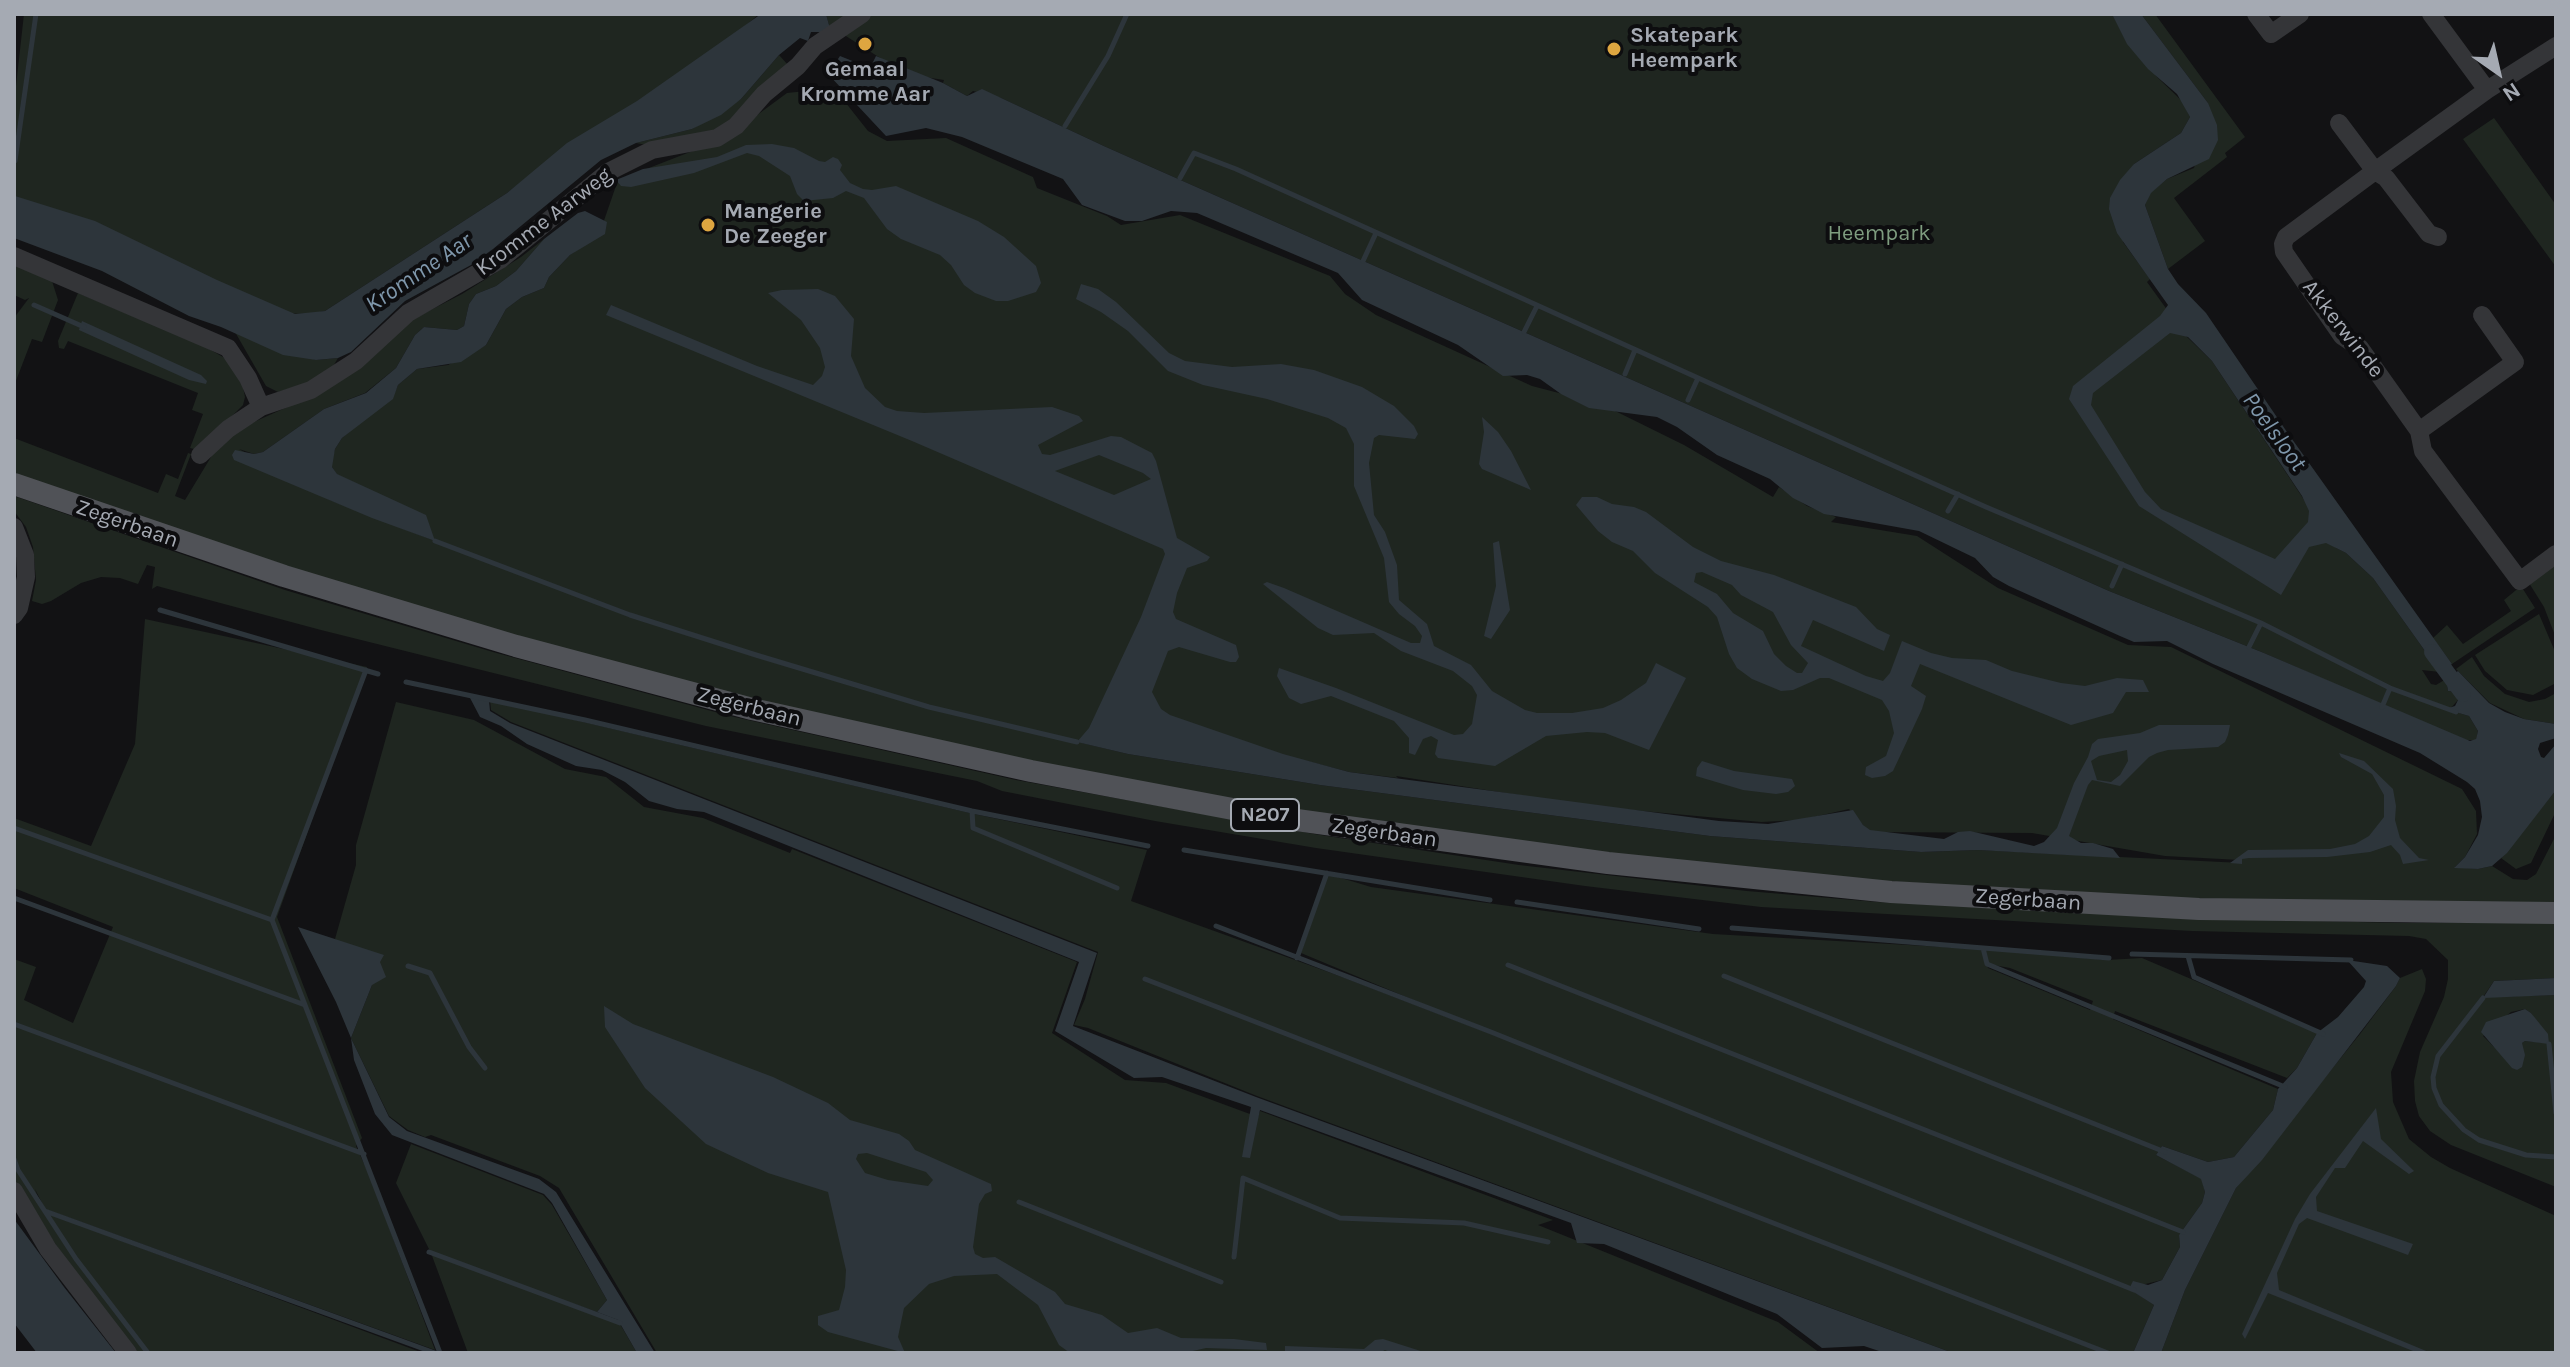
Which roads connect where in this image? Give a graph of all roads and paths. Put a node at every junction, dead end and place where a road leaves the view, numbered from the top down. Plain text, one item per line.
1 (862, 14) edge
2 (2256, 14) edge
3 (2300, 14) edge
4 (2431, 14) edge
5 (2556, 46) edge
6 (2487, 90) junction
7 (2339, 123) dead end
8 (2375, 171) junction
9 (2438, 237) dead end
10 (14, 256) edge
11 (2482, 315) dead end
12 (261, 407) junction
13 (2419, 431) junction
14 (200, 455) dead end
15 (14, 484) edge
16 (14, 527) edge
17 (2556, 554) edge
18 (14, 615) edge
19 (2556, 913) edge
20 (14, 1191) edge
21 (128, 1353) edge

1 - 12 street, Kromme Aarweg
2 - 3 street
4 - 6 street
5 - 6 street, Akkerwinde
6 - 8 street, Akkerwinde
7 - 8 street
8 - 9 street
8 - 13 street, Akkerwinde
10 - 12 street
11 - 13 street
12 - 14 street, Kromme Aarweg
13 - 17 street, Akkerwinde
15 - 19 main road, Zegerbaan / N207
16 - 18 street
20 - 21 street

